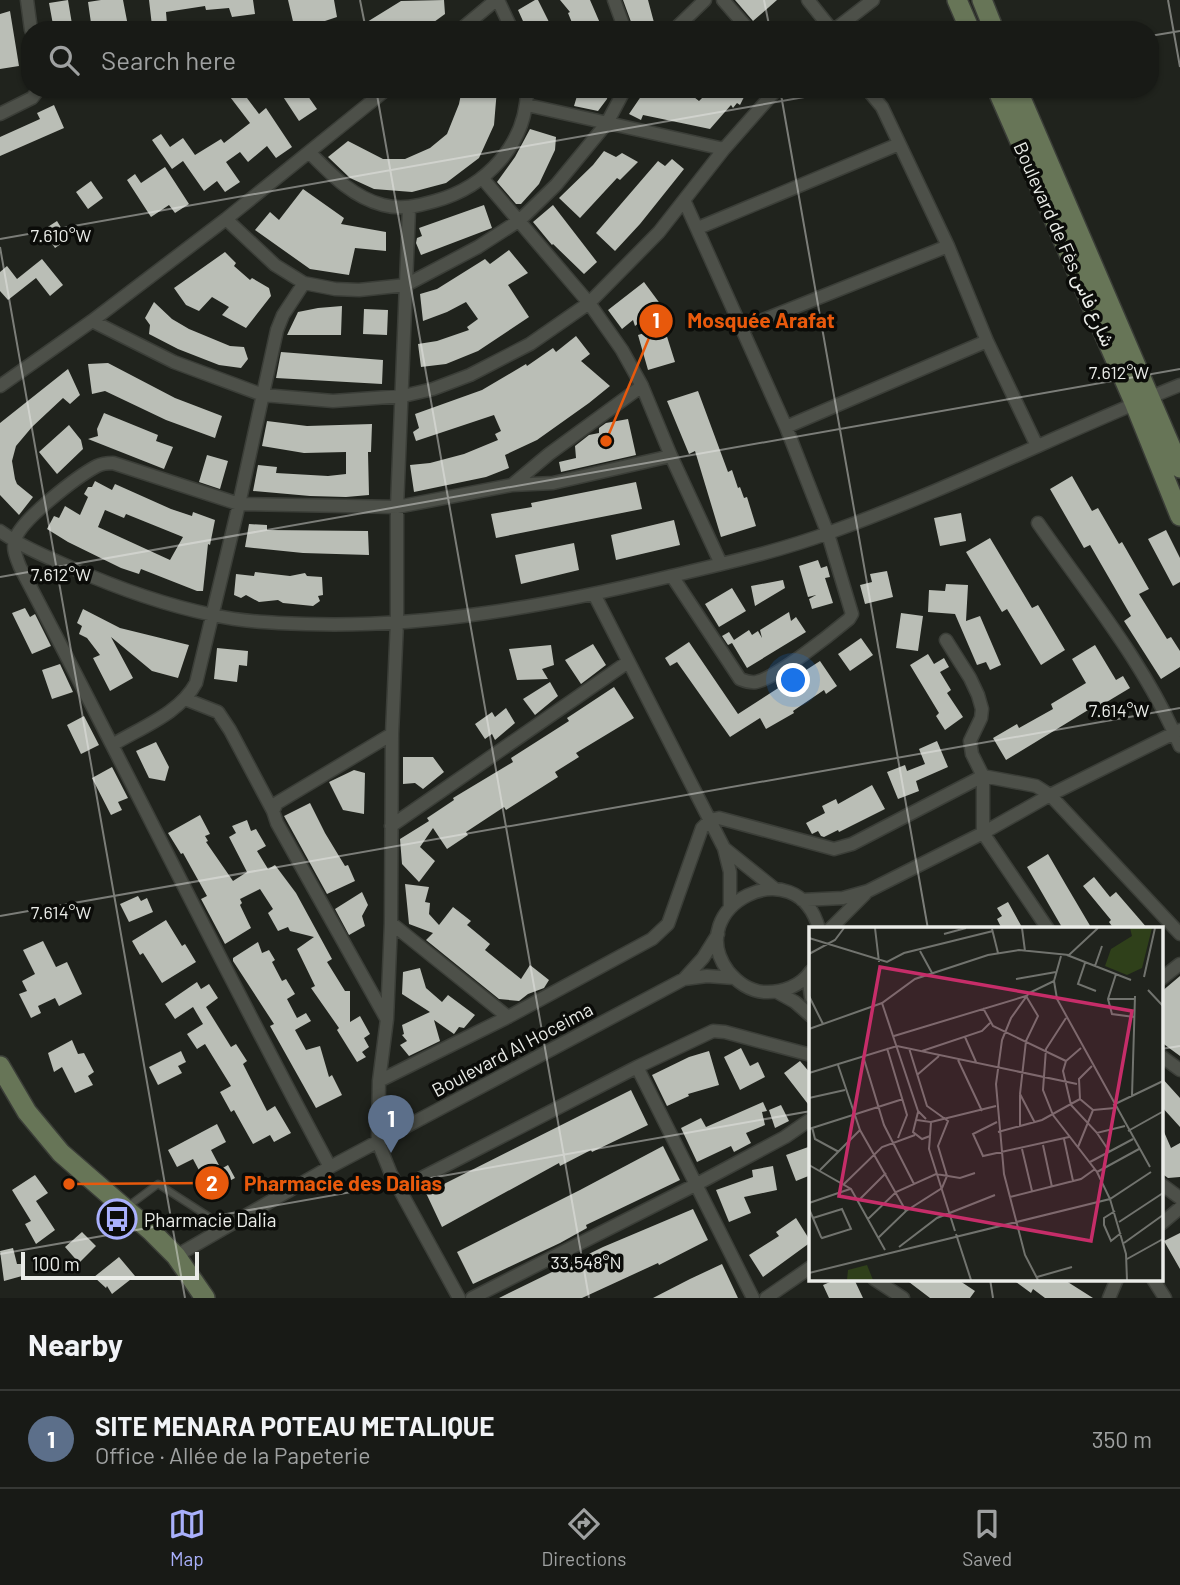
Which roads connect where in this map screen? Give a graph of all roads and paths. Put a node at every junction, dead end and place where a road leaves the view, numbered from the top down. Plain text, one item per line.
1 (27, 0) edge
2 (474, 0) edge
3 (497, 0) edge
4 (614, 0) edge
5 (705, 0) edge
6 (723, 0) edge
7 (808, 0) edge
8 (873, 0) edge
9 (957, 0) edge
10 (982, 0) edge
11 (482, 12) junction
12 (30, 21) edge
13 (471, 21) edge
14 (508, 21) edge
15 (622, 21) edge
16 (683, 21) edge
17 (741, 21) edge
18 (826, 21) edge
19 (845, 21) edge
20 (966, 21) edge
21 (990, 21) edge
22 (32, 98) edge
23 (376, 98) edge
24 (527, 98) edge
25 (620, 98) edge
26 (769, 98) edge
27 (874, 98) edge
28 (1001, 98) edge
29 (1021, 98) edge
30 (527, 105) junction
31 (0, 114) edge
32 (607, 124) junction
33 (899, 144) junction
34 (724, 149) junction
35 (309, 152) junction
36 (483, 179) junction
37 (684, 201) junction
38 (409, 209) junction
39 (226, 219) junction
40 (520, 220) junction
41 (698, 228) junction
42 (948, 246) junction
43 (304, 284) junction
44 (406, 285) junction
45 (589, 303) junction
46 (92, 321) junction
47 (744, 328) junction
48 (988, 341) junction
49 (1180, 385) edge
50 (0, 386) edge
51 (642, 386) junction
52 (263, 395) junction
53 (403, 397) junction
54 (1142, 400) junction
55 (786, 427) junction
56 (1037, 446) junction
57 (671, 456) junction
58 (1180, 468) edge
59 (512, 485) junction
60 (239, 505) junction
61 (397, 508) junction
62 (1180, 516) edge
63 (1038, 523) dead end
64 (0, 531) edge
65 (828, 534) junction
66 (14, 541) junction
67 (721, 564) junction
68 (672, 576) junction
69 (594, 594) junction
70 (214, 615) junction
71 (397, 622) junction
72 (946, 640) dead end
73 (628, 662) junction
74 (185, 699) junction
75 (1177, 732) edge
76 (392, 734) junction
77 (114, 744) junction
78 (1180, 746) edge
79 (983, 776) junction
80 (1050, 795) junction
81 (273, 811) junction
82 (710, 820) junction
83 (391, 826) junction
84 (983, 833) junction
85 (724, 848) junction
86 (775, 889) junction
87 (868, 891) junction
88 (802, 900) junction
89 (730, 906) junction
90 (391, 923) junction
91 (818, 927) edge
92 (832, 927) edge
93 (1047, 927) edge
94 (718, 934) junction
95 (1180, 934) edge
96 (1180, 964) edge
97 (809, 973) edge
98 (734, 978) junction
99 (1162, 978) edge
100 (684, 979) junction
101 (777, 992) junction
102 (809, 1014) edge
103 (508, 1017) junction
104 (387, 1019) junction
105 (809, 1054) edge
106 (1162, 1057) edge
107 (0, 1066) edge
108 (638, 1067) junction
109 (1180, 1070) edge
110 (379, 1081) junction
111 (809, 1120) edge
112 (378, 1142) junction
113 (330, 1167) junction
114 (697, 1184) junction
115 (1162, 1185) edge
116 (400, 1189) junction
117 (1180, 1198) edge
118 (1180, 1208) edge
119 (126, 1209) junction
120 (1162, 1223) edge
121 (226, 1227) junction
122 (176, 1256) junction
123 (809, 1268) edge
124 (875, 1280) edge
125 (1113, 1280) edge
126 (1154, 1280) edge
127 (893, 1294) edge
128 (205, 1298) edge
129 (459, 1298) edge
130 (472, 1298) edge
131 (753, 1298) edge
132 (766, 1298) edge
133 (903, 1298) edge
134 (1109, 1298) edge
135 (1165, 1298) edge

1 - 12 street
2 - 11 street
3 - 11 street
3 - 14 street
4 - 15 street
5 - 16 street
6 - 17 street
7 - 18 street
8 - 19 street
9 - 20 main road
10 - 21 main road
11 - 13 street
22 - 31 street
23 - 35 street
24 - 30 street
25 - 32 street
26 - 34 street
27 - 33 street
28 - 54 main road, Boulevard de Fès شارع فاس
29 - 54 main road, Boulevard de Fès شارع فاس
30 - 32 street
30 - 36 street
32 - 34 street
32 - 40 street
33 - 41 street
33 - 42 street
34 - 37 street
35 - 38 street
35 - 39 street
36 - 38 street
36 - 40 street
37 - 41 street
37 - 45 street
38 - 44 street
39 - 43 street
39 - 46 street
40 - 44 street
40 - 45 street
41 - 47 street
42 - 47 street
42 - 48 street
43 - 44 street
43 - 52 street
44 - 53 street
45 - 51 street
45 - 53 street
46 - 50 street
46 - 52 street
47 - 55 street
48 - 55 street
48 - 56 street
49 - 54 street
51 - 57 street
51 - 59 street
52 - 53 street
52 - 60 street
53 - 61 street
54 - 56 street
54 - 58 main road, Boulevard de Fès شارع فاس
54 - 62 main road, Boulevard de Fès شارع فاس
55 - 65 street
56 - 65 street
57 - 59 street
57 - 67 street
59 - 61 street
60 - 61 street
60 - 66 street
60 - 70 street
61 - 71 street
63 - 75 street
64 - 66 street
65 - 67 street
65 - 68 street
66 - 70 street
66 - 77 street
67 - 68 street
68 - 69 street
69 - 71 street
69 - 73 street
70 - 71 street
70 - 74 street
71 - 76 street
72 - 79 street
73 - 82 street
73 - 83 street
74 - 77 street
74 - 81 street
75 - 78 street
75 - 80 street
76 - 81 street
76 - 83 street
77 - 113 street
79 - 80 street
79 - 82 street
79 - 84 street
80 - 84 street
80 - 95 street
81 - 104 street
82 - 85 street
82 - 103 street
83 - 90 street
84 - 87 street
84 - 93 street
85 - 86 street
85 - 89 street
86 - 88 street
86 - 89 street
87 - 88 street
87 - 92 street
88 - 91 street
89 - 94 street, Boulevard Al Hoceima
90 - 103 street
90 - 104 street
94 - 98 street
94 - 100 street, Boulevard Al Hoceima
96 - 99 street
97 - 101 street
98 - 100 street, Boulevard Al Hoceima
98 - 101 street
100 - 112 street, Boulevard Al Hoceima
101 - 102 street
103 - 110 street
104 - 110 street
105 - 108 street
106 - 109 street
107 - 119 main road
108 - 114 street
108 - 116 street
110 - 112 street
111 - 114 street
112 - 113 street, Boulevard Al Hoceima
112 - 116 street
113 - 121 street, Boulevard Al Hoceima
114 - 130 street
114 - 131 street
115 - 117 street
116 - 129 street
118 - 120 street
119 - 121 lane
119 - 122 main road
121 - 122 street, Boulevard Al Hoceima
122 - 128 main road
123 - 132 street
124 - 127 street
125 - 134 street
126 - 135 street
127 - 133 street

